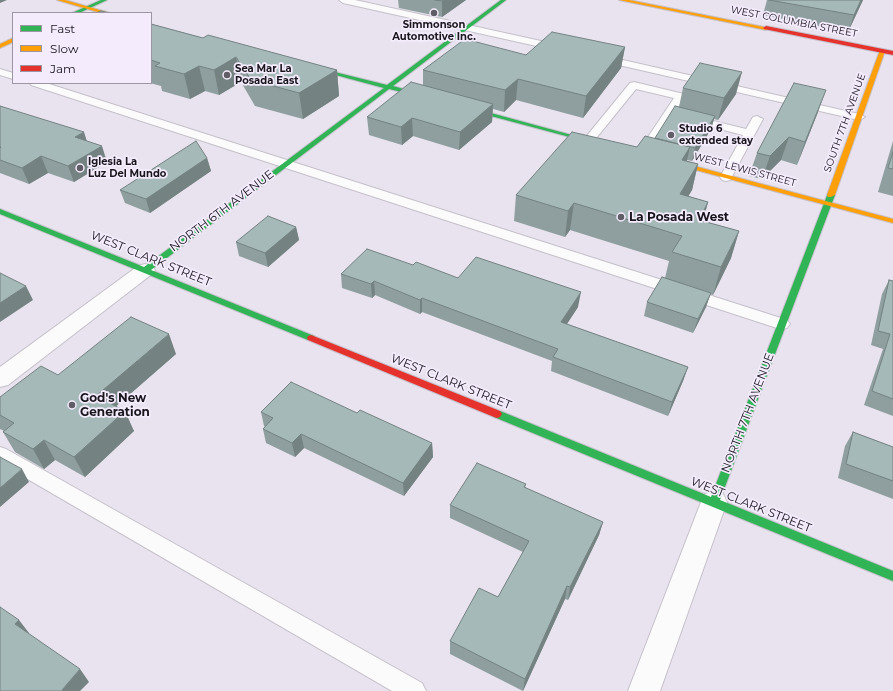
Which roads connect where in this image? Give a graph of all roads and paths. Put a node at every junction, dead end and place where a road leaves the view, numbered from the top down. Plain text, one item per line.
1 (59, 0) edge
2 (105, 0) edge
3 (343, 0) edge
4 (504, 0) edge
5 (621, 0) edge
6 (87, 8) junction
7 (77, 12) edge
8 (104, 12) edge
9 (467, 28) junction
10 (12, 40) edge
11 (0, 46) edge
12 (567, 50) edge
13 (882, 50) junction
14 (893, 53) edge
15 (590, 56) edge
16 (302, 65) edge
17 (0, 72) edge
18 (12, 76) edge
19 (37, 84) edge
20 (387, 87) junction
21 (436, 100) edge
22 (451, 104) edge
23 (669, 113) junction
24 (859, 116) junction
25 (757, 118) dead end
26 (750, 133) junction
27 (588, 140) junction
28 (604, 144) edge
29 (646, 156) joint
30 (285, 164) junction
31 (726, 177) junction
32 (828, 203) junction
33 (0, 210) edge
34 (893, 221) edge
35 (145, 270) junction
36 (782, 324) junction
37 (0, 379) edge
38 (0, 454) edge
39 (714, 502) junction
40 (893, 576) edge
41 (414, 691) edge
42 (644, 691) edge

1 - 6 street
2 - 6 street
3 - 9 lane
4 - 9 street, NORTH 6TH AVENUE
5 - 13 street, WEST COLUMBIA STREET
6 - 7 street
6 - 8 street
9 - 12 lane
9 - 20 street, NORTH 6TH AVENUE
10 - 11 street
13 - 14 street, WEST COLUMBIA STREET
13 - 24 street, SOUTH 7TH AVENUE
15 - 24 lane
16 - 20 street
17 - 18 lane
19 - 30 lane
20 - 21 street
20 - 30 street, NORTH 6TH AVENUE
22 - 27 street
23 - 26 lane
23 - 27 lane
23 - 29 lane
24 - 32 street, SOUTH 7TH AVENUE
25 - 26 lane
26 - 31 lane
27 - 28 street
29 - 31 street, WEST LEWIS STREET
30 - 35 street, NORTH 6TH AVENUE
30 - 36 lane
31 - 32 street, WEST LEWIS STREET
32 - 34 street, WEST LEWIS STREET
32 - 36 street, NORTH 7TH AVENUE
33 - 35 street, WEST CLARK STREET
35 - 37 street, NORTH 6TH AVENUE
35 - 39 street, WEST CLARK STREET
36 - 39 street, NORTH 7TH AVENUE
38 - 41 lane
39 - 40 street, WEST CLARK STREET
39 - 42 street, NORTH 7TH AVENUE

